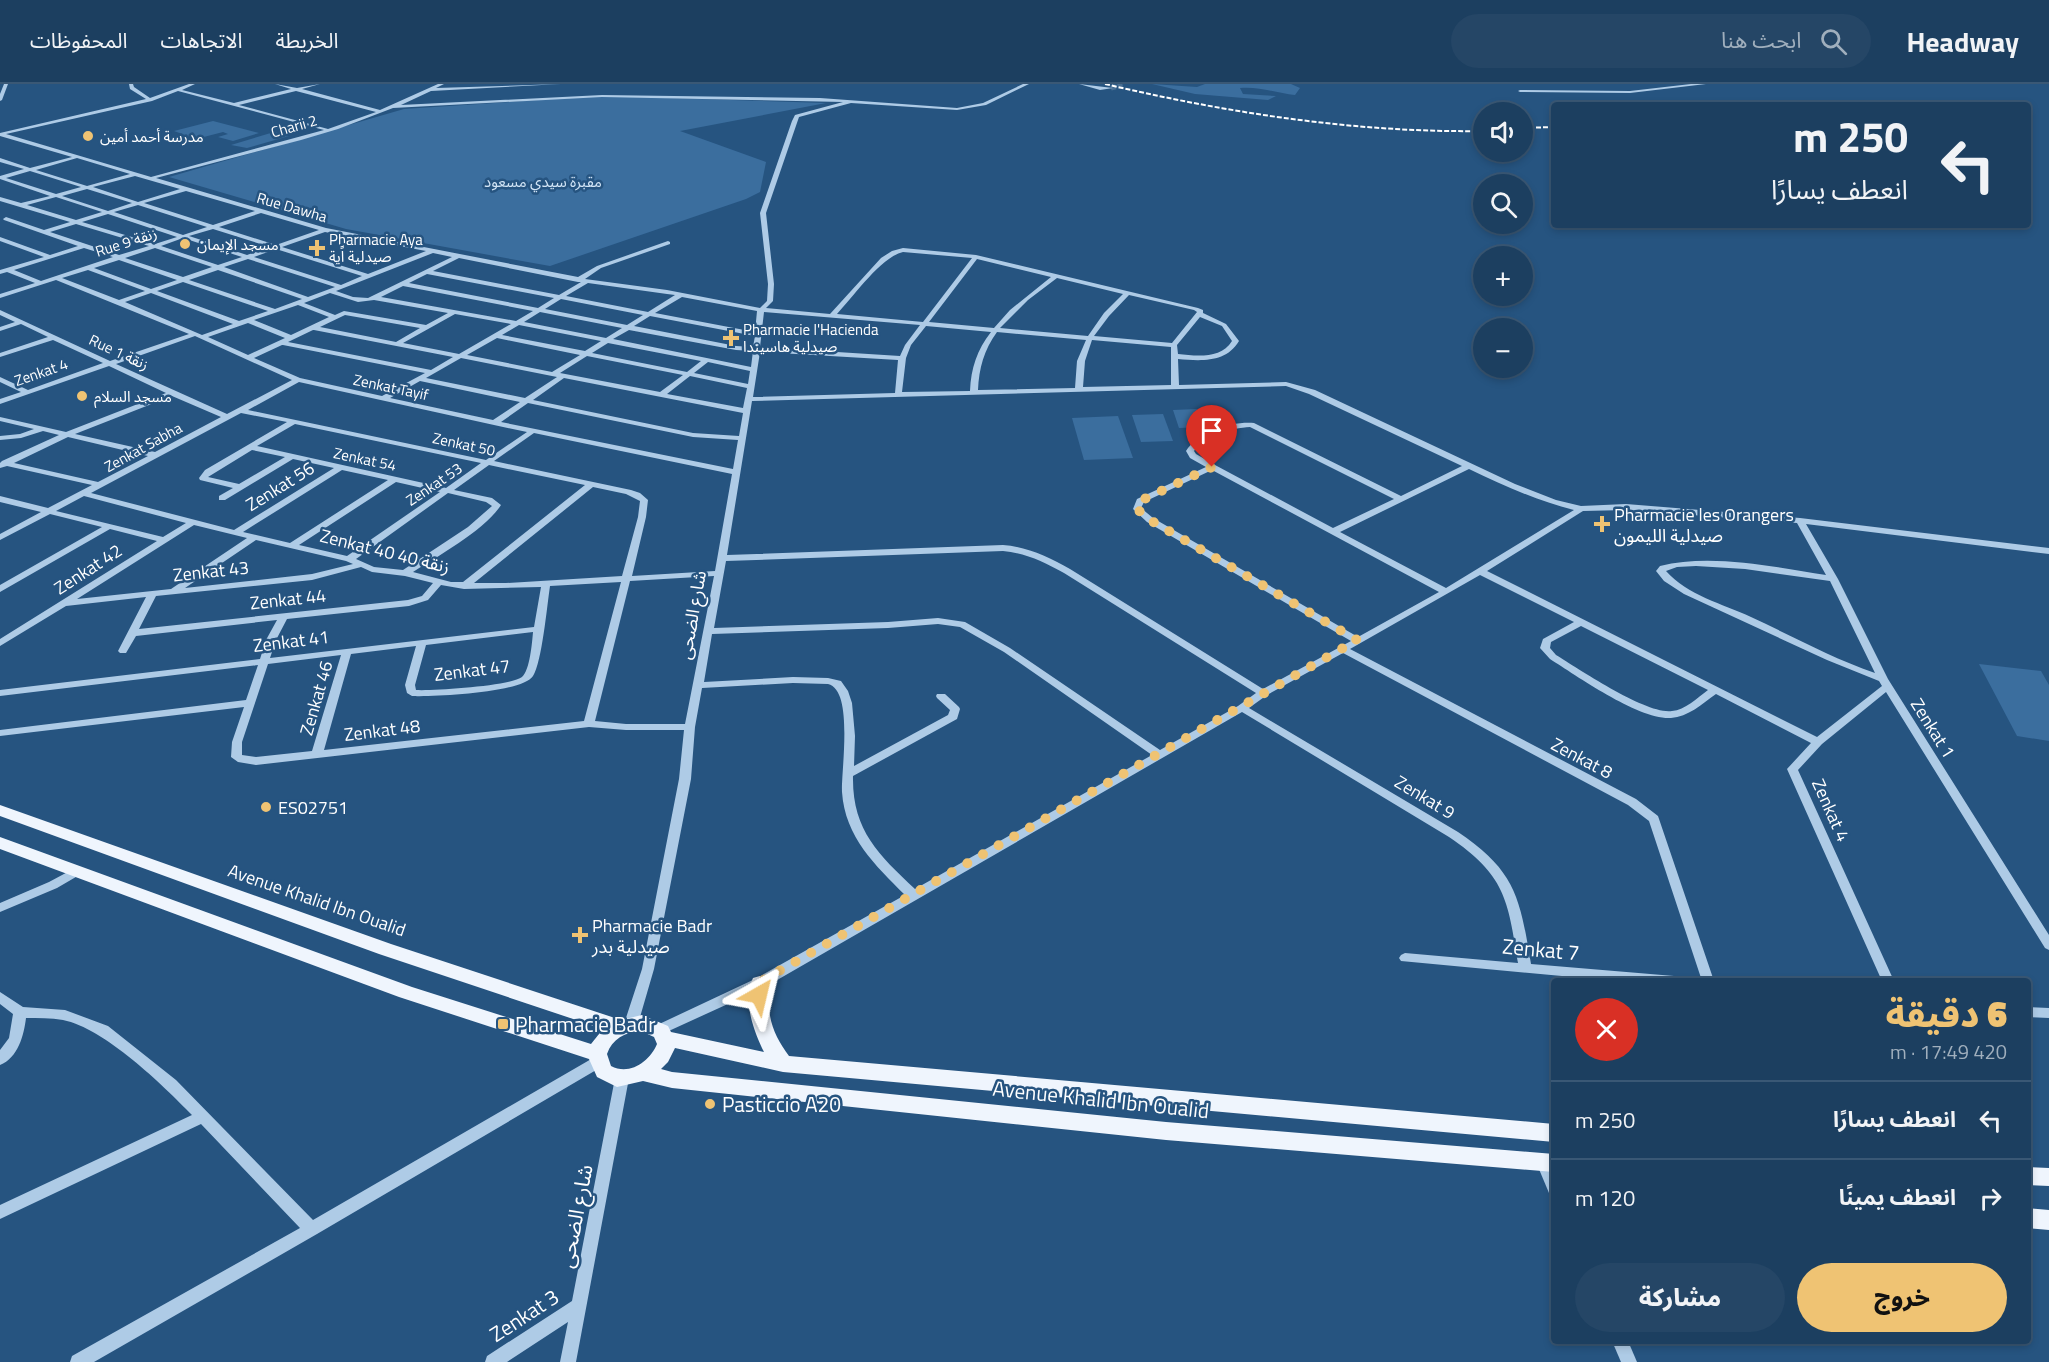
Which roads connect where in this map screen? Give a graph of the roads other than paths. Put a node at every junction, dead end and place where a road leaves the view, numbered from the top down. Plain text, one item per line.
1 (4, 84) edge
2 (131, 84) edge
3 (193, 84) edge
4 (277, 84) edge
5 (318, 84) edge
6 (442, 84) edge
7 (559, 84) edge
8 (1027, 84) edge
9 (1081, 84) edge
10 (1704, 84) edge
11 (1111, 88) dead end
12 (297, 89) junction
13 (178, 90) junction
14 (430, 90) junction
15 (1520, 91) dead end
16 (0, 99) edge
17 (150, 100) junction
18 (852, 101) junction
19 (236, 104) junction
20 (391, 107) junction
21 (378, 111) junction
22 (326, 129) junction
23 (0, 134) edge
24 (77, 157) junction
25 (0, 160) edge
26 (32, 170) junction
27 (135, 174) junction
28 (0, 178) edge
29 (149, 178) junction
30 (87, 187) junction
31 (186, 189) junction
32 (58, 195) junction
33 (0, 199) edge
34 (139, 203) junction
35 (18, 205) junction
36 (0, 208) edge
37 (36, 210) junction
38 (109, 212) junction
39 (260, 212) junction
40 (26, 213) dead end
41 (16, 216) dead end
42 (3, 220) edge
43 (78, 221) junction
44 (214, 227) junction
45 (325, 230) junction
46 (42, 232) junction
47 (185, 237) junction
48 (0, 240) edge
49 (668, 243) dead end
50 (84, 246) junction
51 (156, 246) junction
52 (277, 248) junction
53 (432, 251) junction
54 (48, 256) junction
55 (458, 256) junction
56 (976, 257) junction
57 (120, 258) junction
58 (247, 258) junction
59 (0, 267) edge
60 (89, 268) junction
61 (216, 269) junction
62 (4, 271) edge
63 (427, 272) junction
64 (368, 276) junction
65 (1056, 276) junction
66 (57, 278) junction
67 (578, 279) junction
68 (183, 280) junction
69 (587, 281) junction
70 (42, 283) junction
71 (403, 284) junction
72 (341, 287) junction
73 (152, 291) junction
74 (331, 291) junction
75 (1126, 293) junction
76 (680, 295) junction
77 (0, 296) edge
78 (561, 297) junction
79 (374, 298) junction
80 (309, 299) junction
81 (366, 301) junction
82 (116, 303) junction
83 (299, 303) junction
84 (540, 310) junction
85 (761, 310) junction
86 (275, 311) junction
87 (0, 312) edge
88 (454, 312) junction
89 (348, 313) junction
90 (648, 314) junction
91 (833, 315) junction
92 (1199, 315) junction
93 (334, 317) junction
94 (249, 321) junction
95 (21, 322) junction
96 (517, 323) junction
97 (240, 324) junction
98 (925, 325) junction
99 (426, 327) junction
100 (628, 327) junction
101 (314, 328) junction
102 (0, 329) edge
103 (996, 330) junction
104 (198, 335) junction
105 (759, 335) junction
106 (496, 336) junction
107 (52, 338) junction
108 (291, 338) junction
109 (1090, 338) junction
110 (606, 340) junction
111 (283, 343) junction
112 (398, 343) junction
113 (1174, 345) junction
114 (757, 349) junction
115 (585, 354) junction
116 (0, 355) edge
117 (461, 355) junction
118 (1173, 356) junction
119 (248, 358) junction
120 (902, 358) junction
121 (707, 360) junction
122 (110, 364) junction
123 (752, 369) junction
124 (432, 372) junction
125 (555, 373) junction
126 (689, 374) junction
127 (564, 375) junction
128 (0, 379) edge
129 (420, 379) junction
130 (298, 380) junction
131 (749, 386) junction
132 (1175, 387) junction
133 (1079, 391) junction
134 (27, 392) junction
135 (172, 393) junction
136 (974, 393) junction
137 (661, 395) junction
138 (898, 395) junction
139 (383, 399) junction
140 (748, 399) junction
141 (527, 400) junction
142 (0, 402) edge
143 (238, 410) junction
144 (747, 411) junction
145 (227, 417) junction
146 (0, 419) edge
147 (293, 422) junction
148 (494, 423) junction
149 (44, 428) junction
150 (534, 430) junction
151 (68, 434) junction
152 (741, 438) junction
153 (2, 439) edge
154 (250, 447) junction
155 (156, 455) junction
156 (292, 456) junction
157 (489, 463) junction
158 (2, 464) edge
159 (1468, 466) junction
160 (341, 467) junction
161 (1212, 467) junction
162 (735, 472) junction
163 (395, 479) junction
164 (101, 485) junction
165 (591, 485) junction
166 (240, 487) junction
167 (448, 491) junction
168 (86, 494) junction
169 (222, 498) dead end
170 (0, 499) edge
171 (1401, 499) junction
172 (1581, 509) junction
173 (49, 511) junction
174 (1800, 521) junction
175 (193, 522) junction
176 (107, 528) junction
177 (237, 532) junction
178 (1333, 532) junction
179 (0, 537) edge
180 (255, 537) junction
181 (163, 540) junction
182 (291, 546) junction
183 (2049, 552) edge
184 (722, 558) junction
185 (348, 559) junction
186 (360, 566) junction
187 (1480, 571) junction
188 (405, 573) junction
189 (719, 573) junction
190 (627, 578) junction
191 (1833, 579) junction
192 (439, 582) junction
193 (546, 583) junction
194 (464, 586) junction
195 (0, 589) edge
196 (172, 591) junction
197 (1446, 592) junction
198 (152, 594) junction
199 (64, 603) junction
200 (283, 616) junction
201 (1581, 622) junction
202 (538, 629) junction
203 (709, 631) junction
204 (133, 633) junction
205 (1357, 640) junction
206 (422, 642) junction
207 (0, 643) edge
208 (1342, 650) junction
209 (123, 651) dead end
210 (347, 651) junction
211 (265, 660) junction
212 (1886, 683) junction
213 (700, 685) junction
214 (1715, 690) junction
215 (0, 693) edge
216 (1263, 693) junction
217 (940, 696) dead end
218 (250, 703) junction
219 (1242, 708) junction
220 (589, 724) junction
221 (690, 727) junction
222 (0, 733) edge
223 (1818, 742) junction
224 (317, 754) junction
225 (1159, 755) junction
226 (848, 774) junction
227 (0, 810) edge
228 (0, 843) edge
229 (77, 871) junction
230 (914, 896) junction
231 (0, 908) edge
232 (2049, 945) edge
233 (1405, 958) dead end
234 (1526, 968) junction
235 (1640, 978) edge
236 (1707, 978) edge
237 (1887, 978) edge
238 (760, 982) junction
239 (0, 997) edge
240 (20, 1012) junction
241 (2031, 1012) edge
242 (2049, 1013) edge
243 (626, 1025) junction
244 (663, 1034) junction
245 (597, 1058) junction
246 (0, 1059) edge
247 (783, 1064) junction
248 (644, 1073) junction
249 (622, 1078) junction
250 (203, 1116) junction
251 (1551, 1133) edge
252 (1548, 1162) edge
253 (2031, 1176) edge
254 (2049, 1178) edge
255 (0, 1212) edge
256 (2031, 1218) edge
257 (2049, 1220) edge
258 (312, 1229) junction
259 (579, 1305) junction
260 (1621, 1344) edge
261 (78, 1362) edge
262 (493, 1362) edge
263 (568, 1362) edge
264 (1629, 1362) edge

1 - 16 street
2 - 17 street
3 - 13 street
4 - 12 street
5 - 12 street
6 - 14 street, Charii 2
7 - 14 street
8 - 18 street
9 - 11 street
10 - 15 street
12 - 19 street
12 - 21 street
13 - 17 street
13 - 19 street
14 - 20 street, Charii 2
17 - 23 street
18 - 20 street
18 - 85 street, شارع الضحى
19 - 22 street
20 - 21 street, Charii 2
21 - 22 street, Charii 2
22 - 29 street, Charii 2
23 - 24 street, Rue Dawha
24 - 26 street
24 - 27 street, Rue Dawha
25 - 26 street
26 - 28 street
26 - 30 street
27 - 29 street, Rue Dawha
27 - 30 street
28 - 32 street
29 - 31 street, Rue Dawha
30 - 32 street
30 - 34 street
31 - 34 street
31 - 39 street, Rue Dawha
32 - 35 street
32 - 38 street
33 - 35 street
34 - 38 street
34 - 44 street
35 - 36 street
35 - 37 street
37 - 40 street
37 - 43 street
38 - 43 street
38 - 47 street
39 - 44 street, Rue 9 زنقة
39 - 45 street, Rue Dawha
41 - 42 street
42 - 46 street
43 - 46 street
43 - 51 street
44 - 47 street, Rue 9 زنقة
44 - 52 street
45 - 52 street
45 - 53 street, Rue Dawha
46 - 50 street
47 - 51 street, Rue 9 زنقة
47 - 58 street
48 - 54 street
49 - 67 street
50 - 54 street
50 - 57 street
51 - 57 street, Rue 9 زنقة
51 - 61 street
52 - 58 street
52 - 64 street
53 - 55 street, Rue Dawha
53 - 64 street, Zenkat 4
54 - 62 street
55 - 63 street
55 - 67 street, Rue Dawha
56 - 65 street
56 - 91 street
56 - 98 street
57 - 60 street, Rue 9 زنقة
57 - 68 street
58 - 61 street
58 - 72 street
59 - 62 street
60 - 66 street, Rue 9 زنقة
60 - 73 street
61 - 68 street
61 - 80 street
62 - 70 street
63 - 71 street
63 - 78 street
64 - 72 street, Zenkat 4
65 - 75 street
65 - 103 street
66 - 70 street, Rue 9 زنقة
66 - 82 street, Zenkat Tayif
67 - 69 street, Rue Dawha
68 - 73 street
68 - 86 street
69 - 76 street, Rue Dawha
69 - 78 street
70 - 77 street, Rue 9 زنقة
71 - 79 street
71 - 84 street
72 - 74 street, Zenkat 4
73 - 82 street
73 - 97 street
74 - 80 street, Zenkat 4
74 - 81 street
75 - 92 street
75 - 109 street
76 - 85 street, Rue Dawha
76 - 90 street
78 - 84 street
78 - 90 street
79 - 81 street
79 - 88 street
80 - 83 street, Zenkat 4
81 - 89 street
82 - 104 street, Zenkat Tayif
83 - 86 street, Zenkat 4
83 - 93 street
84 - 96 street
84 - 100 street
85 - 91 street, Rue Dawha
85 - 105 street, شارع الضحى
86 - 94 street, Zenkat 4
87 - 95 street, Rue 1 زنقة
88 - 96 street
88 - 99 street
89 - 93 street
89 - 99 street
90 - 100 street
90 - 105 street
91 - 98 street, Rue Dawha
92 - 113 street
92 - 118 street
93 - 101 street
94 - 97 street, Zenkat 4
94 - 108 street
95 - 102 street
95 - 107 street, Rue 1 زنقة
96 - 106 street
96 - 110 street
97 - 104 street, Zenkat 4
98 - 103 street, Rue Dawha
98 - 120 street
99 - 112 street
100 - 110 street
100 - 114 street
101 - 108 street
101 - 112 street
103 - 109 street, Rue Dawha
103 - 136 street
104 - 119 street, Zenkat Tayif
104 - 122 street, Zenkat 4
105 - 114 street, شارع الضحى
106 - 115 street
106 - 117 street
107 - 116 street
107 - 122 street, Rue 1 زنقة
108 - 111 street
109 - 113 street, Rue Dawha
109 - 133 street
110 - 115 street
110 - 121 street
111 - 119 street
111 - 124 street
112 - 117 street
113 - 118 street
114 - 120 street
114 - 123 street, شارع الضحى
115 - 125 street
115 - 126 street
117 - 124 street
117 - 125 street
118 - 132 street
119 - 130 street, Zenkat Tayif
120 - 138 street
121 - 123 street
121 - 126 street
122 - 134 street, Zenkat 4
122 - 135 street, Rue 1 زنقة
123 - 131 street, شارع الضحى
124 - 129 street
125 - 127 street
126 - 131 street
126 - 137 street
127 - 137 street
127 - 141 street
128 - 134 street
129 - 139 street
129 - 141 street
130 - 139 street, Zenkat Tayif
130 - 143 street, Zenkat Sabha
131 - 140 street, شارع الضحى
132 - 133 street
132 - 159 street
133 - 136 street
134 - 142 street, Zenkat 4
135 - 145 street, Rue 1 زنقة
135 - 151 street
136 - 138 street
137 - 144 street
138 - 140 street
139 - 148 street, Zenkat Tayif
140 - 144 street, شارع الضحى
141 - 148 street
141 - 152 street
143 - 145 street, Zenkat Sabha
143 - 147 street, Zenkat 50
144 - 152 street, شارع الضحى
145 - 155 street, Zenkat Sabha
146 - 149 street
147 - 154 street
147 - 157 street, Zenkat 50
148 - 150 street, Zenkat Tayif
149 - 151 street
149 - 153 street
150 - 157 street, Zenkat 53
150 - 162 street, Zenkat Tayif
151 - 155 street
151 - 158 street
152 - 162 street, شارع الضحى
154 - 156 street, Zenkat 54
154 - 166 street
155 - 164 street, Zenkat Sabha
156 - 160 street, Zenkat 54
156 - 166 street
157 - 165 street, Zenkat 50
157 - 167 street, Zenkat 53
158 - 164 street
159 - 171 street
159 - 172 street
160 - 163 street, Zenkat 54
160 - 177 street, Zenkat 56
161 - 171 street
161 - 178 street
161 - 205 street
162 - 184 street, شارع الضحى
163 - 167 street, Zenkat 54
163 - 182 street
164 - 168 street, Zenkat Sabha
165 - 190 street, Zenkat 50
165 - 194 street
166 - 169 street
167 - 185 street, Zenkat 53
167 - 188 street, Zenkat 54
168 - 173 street, Zenkat Sabha
168 - 175 street, Zenkat 40 زنقة 40
170 - 173 street
171 - 178 street
172 - 174 street
172 - 187 street
173 - 176 street
173 - 179 street, Zenkat Sabha
174 - 183 street
174 - 191 street, Zenkat 1
175 - 177 street, Zenkat 40 زنقة 40
175 - 181 street, Zenkat 42
176 - 181 street
176 - 195 street
177 - 180 street, Zenkat 40 زنقة 40
178 - 197 street
180 - 182 street, Zenkat 40 زنقة 40
180 - 196 street
181 - 199 street, Zenkat 42
182 - 185 street, Zenkat 40 زنقة 40
184 - 189 street, شارع الضحى
184 - 216 street
185 - 186 street, Zenkat 40 زنقة 40
186 - 188 street, Zenkat 40 زنقة 40
186 - 196 street, Zenkat 43
187 - 197 street
187 - 201 street
188 - 192 street, Zenkat 40 زنقة 40
189 - 190 street, Zenkat 40 زنقة 40
189 - 203 street, شارع الضحى
190 - 193 street, Zenkat 40 زنقة 40
190 - 220 street
191 - 212 street, Zenkat 1
191 - 212 street
192 - 194 street, Zenkat 40 زنقة 40
192 - 200 street, Zenkat 44
193 - 194 street, Zenkat 40 زنقة 40
193 - 202 street, Zenkat 47
196 - 198 street, Zenkat 43
197 - 205 street
198 - 199 street, Zenkat 43
198 - 204 street
199 - 207 street, Zenkat 42
200 - 204 street, Zenkat 44
200 - 211 street
201 - 214 street
201 - 214 street
202 - 206 street, Zenkat 41
202 - 206 street, Zenkat 47
203 - 213 street, شارع الضحى
203 - 225 street
204 - 209 street
205 - 208 street
206 - 210 street, Zenkat 41
208 - 216 street
208 - 236 street, Zenkat 8
210 - 211 street, Zenkat 41
210 - 224 street, Zenkat 46
211 - 215 street, Zenkat 41
211 - 218 street
212 - 223 street, Zenkat 4
212 - 232 street, Zenkat 1
213 - 221 street, شارع الضحى
213 - 226 street
214 - 223 street
216 - 219 street
217 - 226 street
218 - 222 street
218 - 224 street, Zenkat 48
219 - 225 street
219 - 234 street, Zenkat 9
220 - 221 street, Zenkat 48
220 - 224 street, Zenkat 48
221 - 243 street, شارع الضحى
223 - 237 street, Zenkat 4
225 - 230 street
226 - 230 street
227 - 243 main road, Avenue Khalid Ibn Oualid
228 - 229 main road
229 - 231 street
229 - 245 main road
230 - 238 street
233 - 234 street, Zenkat 7
234 - 235 street, Zenkat 7
238 - 244 street
238 - 247 main road
239 - 240 street
240 - 246 street
240 - 250 street
241 - 242 street
243 - 244 main road
243 - 245 main road
244 - 247 main road, Avenue Khalid Ibn Oualid
244 - 248 main road
245 - 249 main road
245 - 258 street
247 - 251 main road, Avenue Khalid Ibn Oualid
248 - 249 main road
248 - 252 main road, Avenue Khalid Ibn Oualid
249 - 259 street, شارع الضحى
250 - 255 street
250 - 258 street
253 - 254 main road
256 - 257 main road
258 - 261 street
259 - 262 street, Zenkat 3
259 - 263 street, شارع الضحى
260 - 264 street

